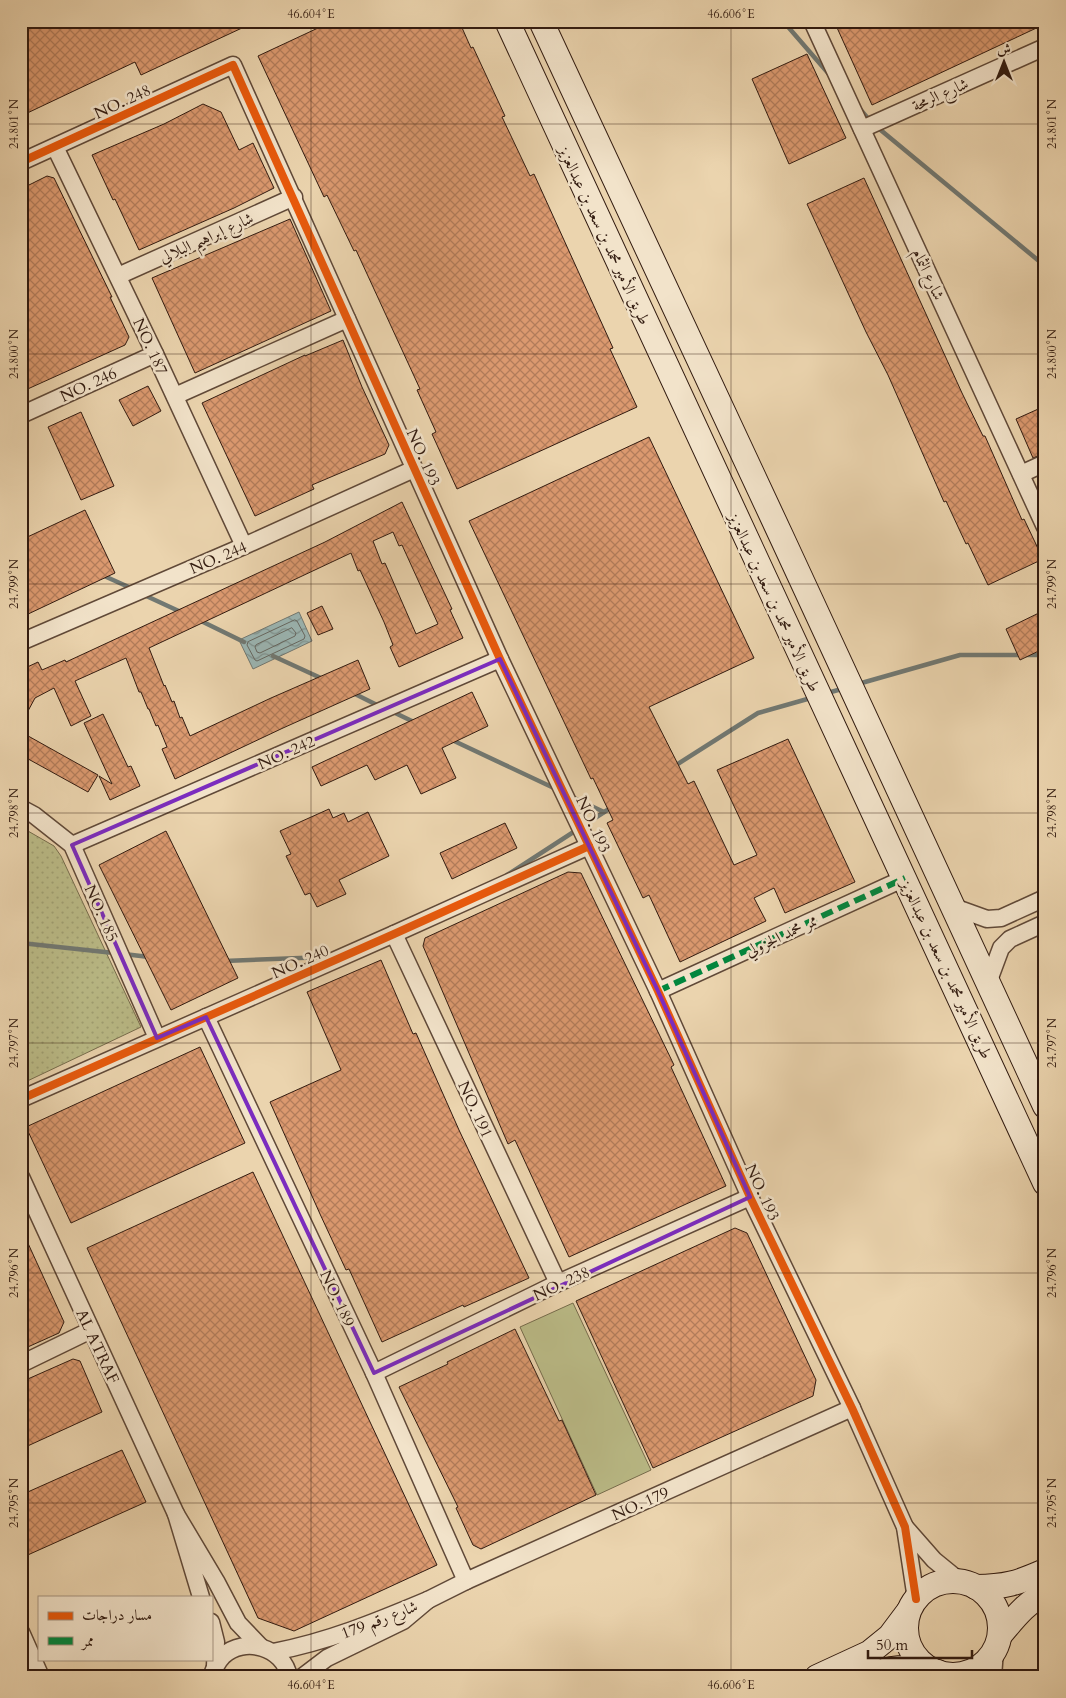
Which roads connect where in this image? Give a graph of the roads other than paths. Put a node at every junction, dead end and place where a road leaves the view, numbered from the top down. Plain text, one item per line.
1 (507, 21) edge
2 (541, 21) edge
3 (812, 21) edge
4 (1045, 46) edge
5 (233, 65) joint
6 (862, 129) junction
7 (56, 147) junction
8 (21, 162) edge
9 (294, 197) junction
10 (118, 276) junction
11 (347, 319) junction
12 (155, 354) junction
13 (175, 396) junction
14 (21, 415) edge
15 (1045, 463) edge
16 (414, 469) junction
17 (1021, 474) junction
18 (1045, 527) edge
19 (244, 546) junction
20 (21, 642) edge
21 (500, 659) junction
22 (21, 808) edge
23 (72, 845) junction
24 (589, 846) junction
25 (905, 878) junction
26 (1045, 898) edge
27 (951, 906) junction
28 (1045, 923) edge
29 (394, 934) junction
30 (988, 983) junction
31 (658, 991) junction
32 (206, 1017) junction
33 (157, 1038) junction
34 (21, 1099) edge
35 (1045, 1106) edge
36 (21, 1177) edge
37 (1045, 1183) edge
38 (750, 1197) junction
39 (558, 1283) junction
40 (91, 1330) junction
41 (21, 1364) edge
42 (374, 1373) junction
43 (852, 1408) junction
44 (176, 1514) junction
45 (905, 1527) junction
46 (1045, 1571) edge
47 (466, 1581) junction
48 (969, 1584) junction
49 (1045, 1594) edge
50 (201, 1596) edge
51 (428, 1600) junction
52 (912, 1606) junction
53 (212, 1624) edge
54 (21, 1632) edge
55 (997, 1643) junction
56 (267, 1650) junction
57 (213, 1671) edge
58 (945, 1674) edge
59 (41, 1677) edge
60 (289, 1677) edge
61 (302, 1677) edge
62 (817, 1677) edge
63 (868, 1677) edge
64 (993, 1677) edge

1 - 25 main road, طريق الأمير محمد بن سعد بن عبدالعزيز
2 - 27 main road, طريق الأمير محمد بن سعد بن عبدالعزيز
3 - 6 street, شارع الثمام
4 - 6 street, شارع الرمحة
5 - 7 street, NO. 248
5 - 9 street, NO. 193
6 - 17 street, شارع الثمام
7 - 8 street, NO. 248
7 - 10 street, NO. 187
9 - 10 street, شارع إبراهيم البلالي
9 - 11 street, NO. 193
10 - 12 street, NO. 187
11 - 13 street
11 - 16 street, NO. 193
12 - 13 street, NO. 187
12 - 14 street, NO. 246
13 - 19 street, NO. 187
15 - 17 street
16 - 19 street, NO. 244
16 - 21 street, NO. 193
17 - 18 street, شارع الثمام
19 - 20 street, NO. 244
21 - 23 street, NO. 242
21 - 24 street, NO. 193
22 - 23 street, NO. 185
23 - 33 street, NO. 185
24 - 29 street, NO. 240
24 - 31 street, NO. 193
25 - 31 street, ممر محمد الجزولي
25 - 37 main road, طريق الأمير محمد بن سعد بن عبدالعزيز
26 - 27 street
27 - 30 main road, طريق الأمير محمد بن سعد بن عبدالعزيز
28 - 30 street
29 - 32 street, NO. 240
29 - 39 street, NO. 191
30 - 35 main road, طريق الأمير محمد بن سعد بن عبدالعزيز
31 - 38 street, NO. 193
32 - 33 street, NO. 240
32 - 42 street, NO. 189
33 - 34 street, NO. 240
36 - 40 street, AL ATRAF
38 - 39 street, NO. 238
38 - 43 street, NO. 193
39 - 42 street, NO. 238
40 - 41 street
40 - 44 street, AL ATRAF
42 - 47 street, NO. 189
43 - 45 street, NO. 193
43 - 47 street, NO. 179
44 - 50 street, AL ATRAF
44 - 56 street, AL ATRAF
45 - 48 street, NO. 193
45 - 52 street, NO. 193
46 - 48 main road
47 - 51 street, NO. 179
48 - 52 main road
48 - 55 main road
49 - 55 main road
51 - 56 street, شارع رقم 179
51 - 61 street, شارع رقم 179
52 - 58 main road
52 - 62 main road
53 - 57 street
54 - 59 street
55 - 58 main road
55 - 64 street
56 - 57 street
56 - 60 street, AL ATRAF
58 - 63 main road

